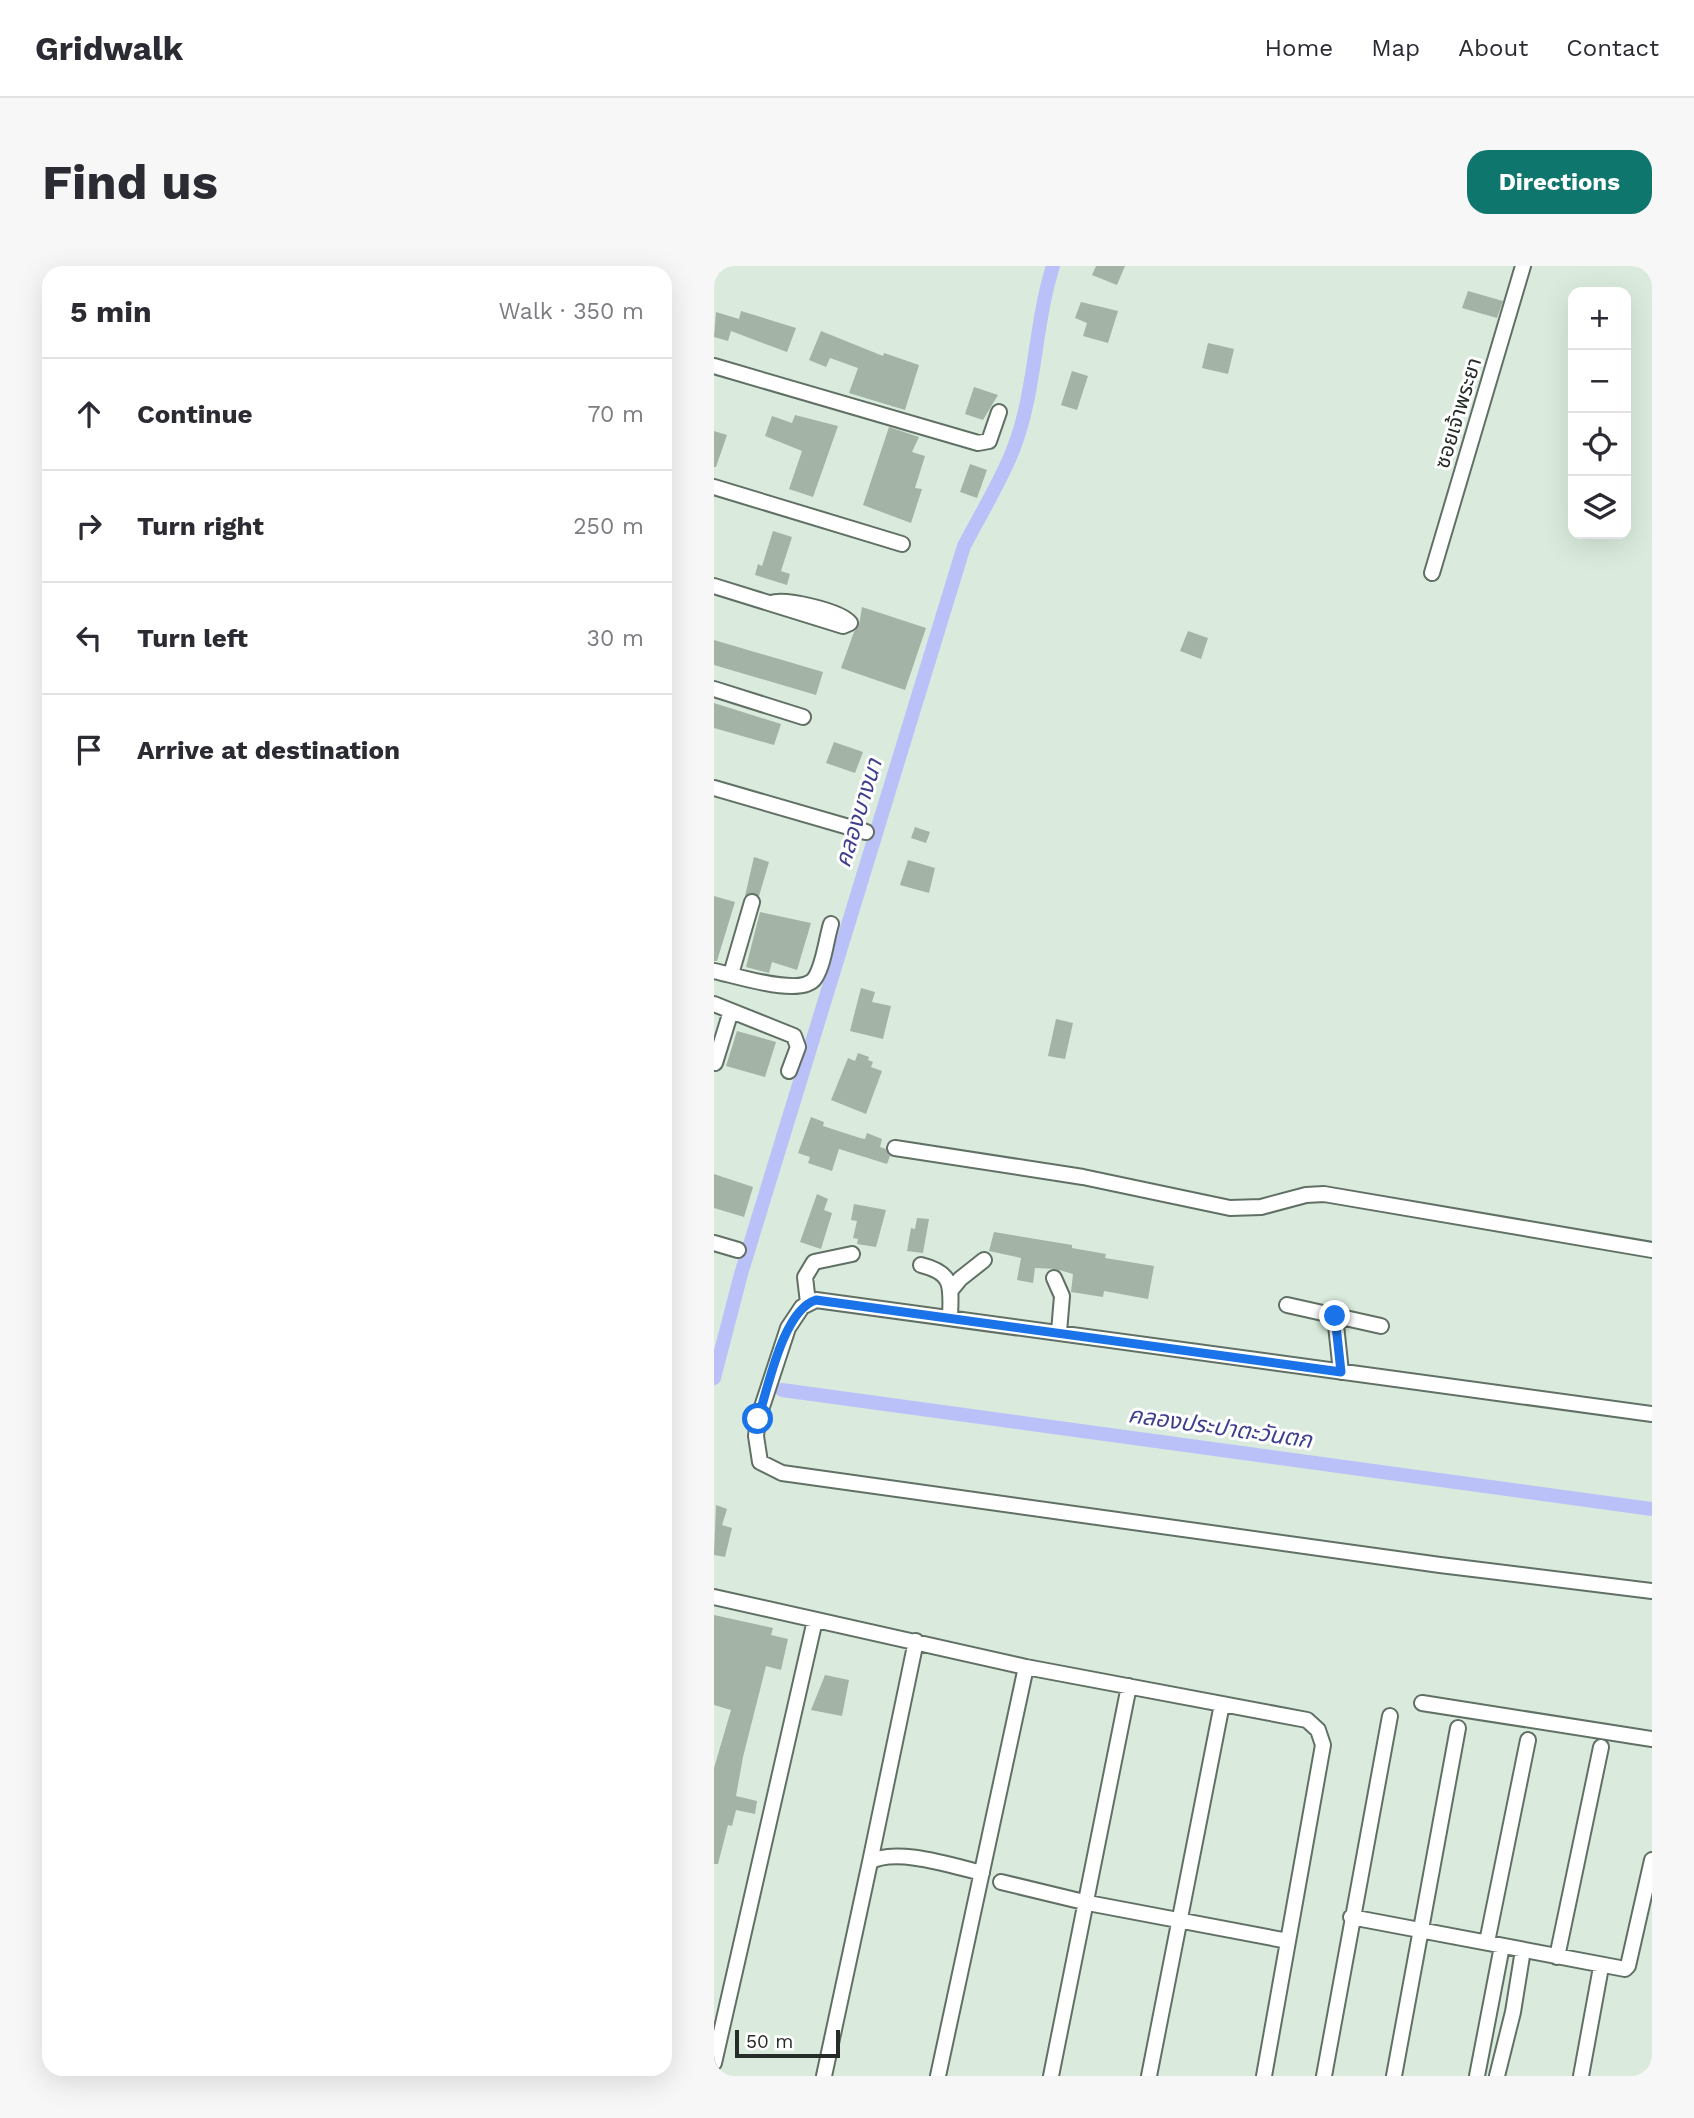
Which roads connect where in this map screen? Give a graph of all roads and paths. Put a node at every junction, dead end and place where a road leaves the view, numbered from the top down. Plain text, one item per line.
1 (1523, 266) edge
2 (714, 366) edge
3 (999, 412) dead end
4 (714, 486) edge
5 (902, 544) dead end
6 (1432, 573) dead end
7 (714, 586) edge
8 (771, 603) dead end
9 (714, 689) edge
10 (803, 717) dead end
11 (714, 788) edge
12 (866, 832) dead end
13 (752, 902) dead end
14 (831, 925) dead end
15 (714, 971) edge
16 (731, 974) junction
17 (714, 1004) edge
18 (731, 1011) junction
19 (715, 1063) edge
20 (789, 1071) dead end
21 (895, 1148) dead end
22 (714, 1243) edge
23 (738, 1250) dead end
24 (1652, 1251) edge
25 (852, 1254) dead end
26 (984, 1260) dead end
27 (920, 1265) dead end
28 (1055, 1278) dead end
29 (951, 1290) junction
30 (808, 1303) junction
31 (1287, 1305) dead end
32 (1335, 1316) junction
33 (950, 1317) junction
34 (1381, 1326) dead end
35 (1059, 1332) junction
36 (1341, 1372) junction
37 (1652, 1414) edge
38 (1652, 1591) edge
39 (714, 1597) edge
40 (815, 1620) junction
41 (916, 1641) junction
42 (1026, 1667) junction
43 (1129, 1686) junction
44 (1422, 1703) dead end
45 (1222, 1704) junction
46 (1390, 1716) dead end
47 (1458, 1728) dead end
48 (1652, 1739) edge
49 (1528, 1740) dead end
50 (1601, 1747) dead end
51 (1652, 1860) edge
52 (870, 1863) junction
53 (982, 1872) junction
54 (1001, 1882) dead end
55 (1088, 1903) junction
56 (1351, 1917) junction
57 (1181, 1921) junction
58 (1419, 1929) junction
59 (1288, 1941) junction
60 (1487, 1942) junction
61 (1502, 1946) junction
62 (1523, 1950) junction
63 (1557, 1957) junction
64 (1601, 1967) junction
65 (714, 2063) edge
66 (1478, 2074) edge
67 (824, 2076) edge
68 (938, 2076) edge
69 (1051, 2076) edge
70 (1149, 2076) edge
71 (1264, 2076) edge
72 (1324, 2076) edge
73 (1395, 2076) edge
74 (1497, 2076) edge
75 (1581, 2076) edge

1 - 6 street, ซอยเจ้าพระยา
2 - 3 street
4 - 5 street
7 - 8 street
9 - 10 street
11 - 12 street
13 - 16 street
14 - 16 street
15 - 16 street
17 - 18 street
18 - 19 street
18 - 20 street
21 - 24 street
22 - 23 street
25 - 30 street
26 - 29 street
27 - 29 street
28 - 35 street
29 - 33 street
30 - 33 street
30 - 38 street
31 - 32 street
32 - 34 street
32 - 36 street
33 - 35 street
35 - 36 street
36 - 37 street
39 - 40 street
40 - 41 street
40 - 65 street
41 - 42 street
41 - 52 street
42 - 43 street
42 - 53 street
43 - 45 street
43 - 55 street
44 - 48 street
45 - 57 street
45 - 59 street
46 - 56 street
47 - 58 street
49 - 60 street
50 - 63 street
51 - 64 street
52 - 53 street
52 - 67 street
53 - 68 street
54 - 55 street
55 - 57 street
55 - 69 street
56 - 58 street
56 - 72 street
57 - 59 street
57 - 70 street
58 - 60 street
58 - 73 street
59 - 71 street
60 - 61 street
61 - 62 street
61 - 66 street
62 - 63 street
62 - 74 street
63 - 64 street
64 - 75 street
66 - 74 street

